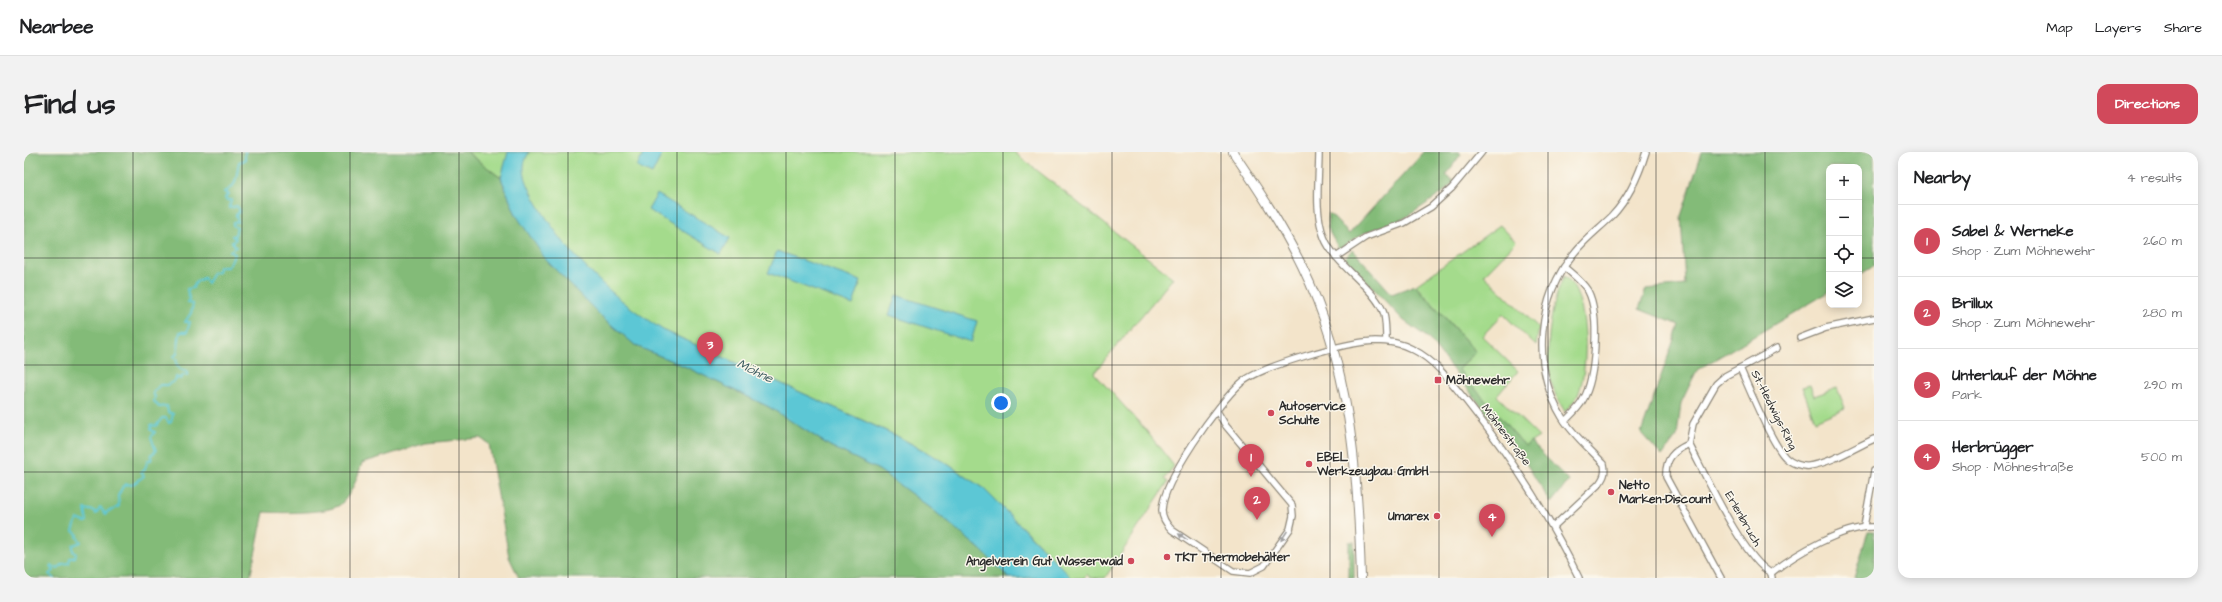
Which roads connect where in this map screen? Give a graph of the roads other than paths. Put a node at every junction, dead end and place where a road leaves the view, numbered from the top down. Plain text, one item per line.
1 (1233, 152) edge
2 (1319, 152) edge
3 (1482, 152) edge
4 (1646, 152) edge
5 (1336, 257) junction
6 (1564, 267) junction
7 (1874, 318) edge
8 (1800, 338) dead end
9 (1386, 341) junction
10 (1777, 348) dead end
11 (1332, 349) junction
12 (1740, 368) junction
13 (1217, 411) junction
14 (1565, 421) junction
15 (1874, 439) edge
16 (1689, 444) junction
17 (1874, 471) edge
18 (1864, 526) junction
19 (1874, 527) edge
20 (1553, 528) junction
21 (1771, 575) edge
22 (1361, 578) edge
23 (1579, 578) edge
24 (1721, 578) edge

1 - 11 main road
2 - 5 street
3 - 5 street
4 - 6 street
5 - 9 street
6 - 14 street
6 - 14 street
7 - 8 street
9 - 11 street, Möhnestraße
9 - 20 street, Möhnestraße
10 - 12 street, St.-Hedwigs-Ring
11 - 13 street, Möhnestraße
11 - 22 main road
12 - 15 street, St.-Hedwigs-Ring
12 - 16 street
13 -> 13 street, Möhnestraße
14 - 20 street
16 - 21 street, Erlenbruch
16 - 24 street
17 - 18 street
18 - 19 street
18 - 21 street
20 - 23 street, Möhnestraße

